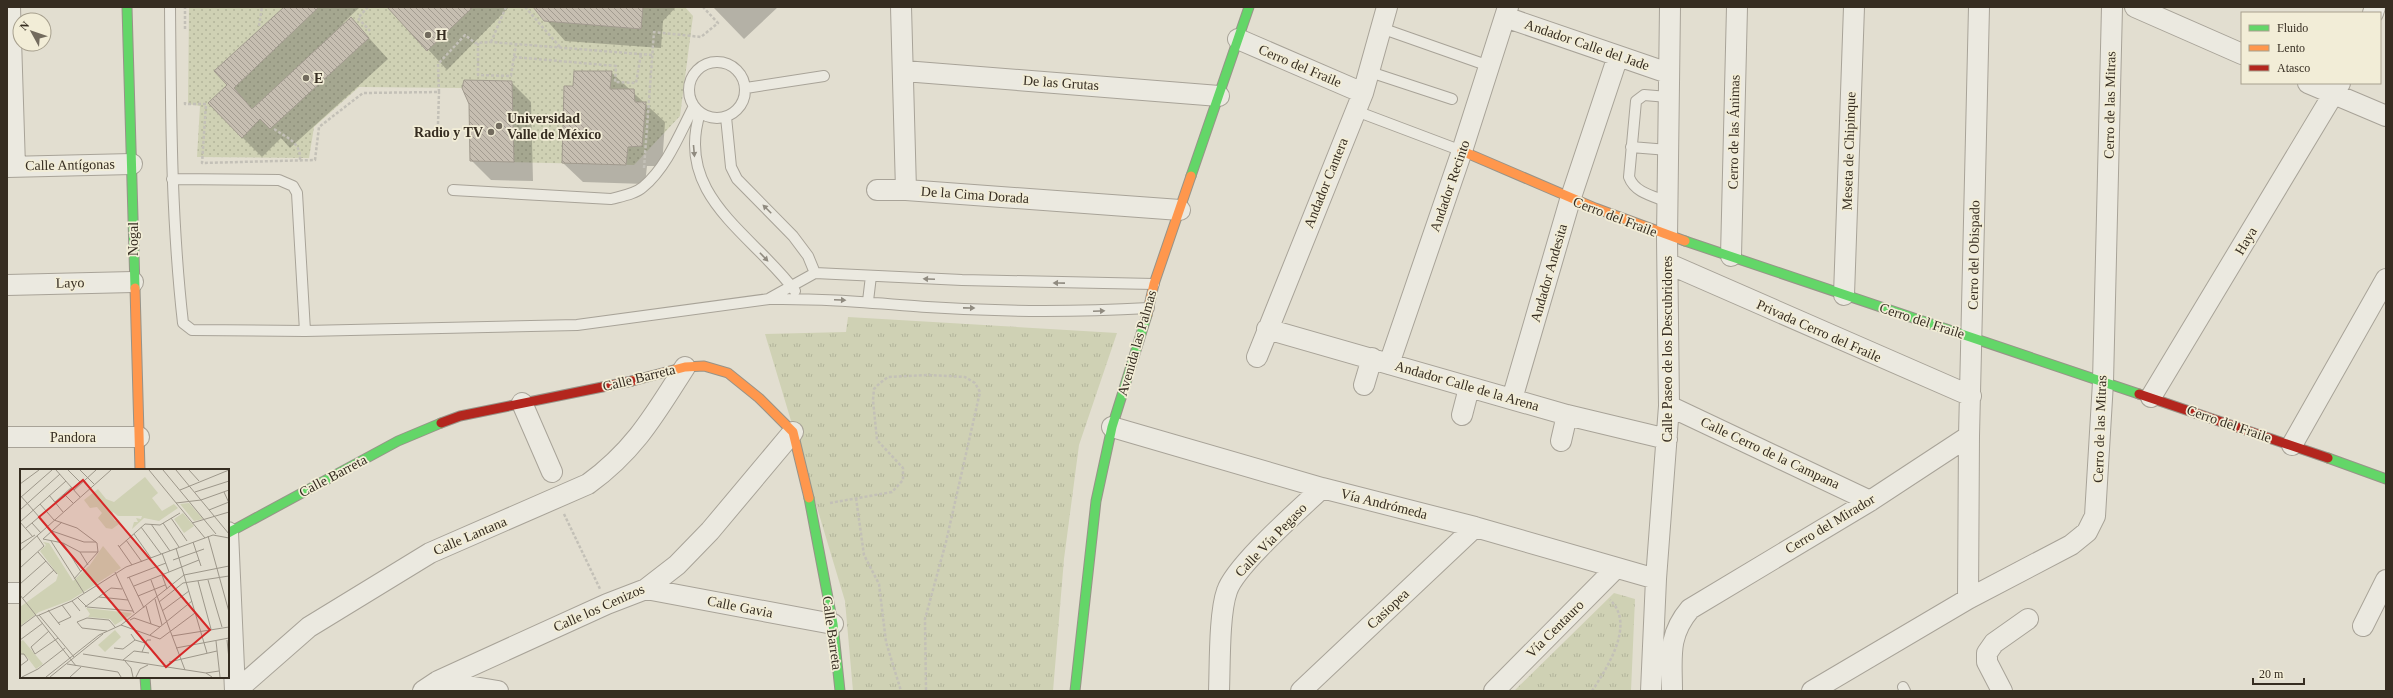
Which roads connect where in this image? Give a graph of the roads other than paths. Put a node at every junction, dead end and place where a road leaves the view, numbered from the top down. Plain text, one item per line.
1 (10, 7) edge
2 (127, 7) edge
3 (170, 7) edge
4 (901, 7) edge
5 (1249, 7) edge
6 (1387, 7) edge
7 (1670, 7) edge
8 (1737, 7) edge
9 (1854, 7) edge
10 (1979, 7) edge
11 (2112, 7) edge
12 (2135, 7) edge
13 (1506, 12) edge
14 (1381, 28) junction
15 (1238, 39) junction
16 (9, 52) edge
17 (2241, 54) edge
18 (1618, 56) junction
19 (1489, 66) junction
20 (904, 71) junction
21 (1370, 72) junction
22 (1668, 74) junction
23 (824, 76) dead end
24 (2313, 84) edge
25 (746, 88) junction
26 (2338, 89) edge
27 (1363, 93) junction
28 (1219, 96) junction
29 (1668, 97) junction
30 (1452, 100) dead end
31 (697, 109) junction
32 (1356, 112) junction
33 (2386, 116) edge
34 (726, 117) junction
35 (1631, 147) junction
36 (1668, 150) junction
37 (1462, 151) junction
38 (132, 164) junction
39 (11, 167) edge
40 (172, 179) junction
41 (453, 190) dead end
42 (877, 190) dead end
43 (906, 190) junction
44 (1570, 200) junction
45 (1668, 202) junction
46 (1180, 210) junction
47 (1667, 238) junction
48 (1731, 256) junction
49 (1669, 264) junction
50 (815, 273) junction
51 (871, 276) junction
52 (2386, 279) edge
53 (133, 282) junction
54 (1154, 284) junction
55 (7, 285) edge
56 (792, 286) junction
57 (1844, 295) junction
58 (769, 299) junction
59 (801, 299) junction
60 (868, 302) junction
61 (1149, 308) junction
62 (1267, 329) junction
63 (305, 331) junction
64 (1972, 337) junction
65 (1256, 357) dead end
66 (1380, 361) junction
67 (685, 366) junction
68 (2103, 382) junction
69 (1364, 386) dead end
70 (1469, 388) junction
71 (1971, 396) junction
72 (2151, 398) junction
73 (1512, 399) junction
74 (522, 403) junction
75 (1669, 406) junction
76 (1462, 415) dead end
77 (1567, 415) junction
78 (1112, 427) junction
79 (793, 432) junction
80 (1969, 436) junction
81 (139, 437) junction
82 (7, 438) edge
83 (1667, 439) junction
84 (1561, 441) dead end
85 (2292, 445) junction
86 (140, 469) edge
87 (552, 472) dead end
88 (2386, 479) edge
89 (1322, 488) junction
90 (1870, 500) junction
91 (1475, 527) junction
92 (229, 532) edge
93 (229, 553) edge
94 (1616, 568) junction
95 (1656, 579) junction
96 (2386, 580) edge
97 (646, 589) junction
98 (7, 593) edge
99 (20, 593) edge
100 (1968, 599) junction
101 (2028, 618) dead end
102 (833, 624) junction
103 (2363, 626) dead end
104 (145, 678) edge
105 (430, 686) edge
106 (146, 691) edge
107 (236, 691) edge
108 (498, 691) edge
109 (840, 691) edge
110 (1075, 691) edge
111 (1219, 691) edge
112 (1301, 691) edge
113 (1494, 691) edge
114 (1652, 691) edge
115 (1672, 691) edge
116 (1812, 691) edge
117 (2002, 691) edge

1 - 16 street
2 - 38 street, Nogal
3 - 40 lane
4 - 20 street, De la Cima Dorada
5 - 15 street, Avenida las Palmas
6 - 14 street, Andador Cantera
7 - 22 street, Calle Paseo de los Descubridores
8 - 48 street, Cerro de las Ánimas
9 - 57 street, Meseta de Chipinque
10 - 64 street, Cerro del Obispado
11 - 68 street, Cerro de las Mitras
12 - 17 street
13 - 18 street, Andador Calle del Jade
13 - 19 street, Andador Recinto
14 - 19 lane
14 - 21 street, Andador Cantera
15 - 27 street, Cerro del Fraile
15 - 28 street, Avenida las Palmas
16 - 39 street
18 - 22 street, Andador Calle del Jade
18 - 44 street, Andador Andesita
19 - 37 street, Andador Recinto
20 - 28 street, De las Grutas
20 - 43 street, De la Cima Dorada
21 - 27 street, Andador Cantera
21 - 30 lane
22 - 29 street, Calle Paseo de los Descubridores
23 - 25 lane
24 - 26 street
25 - 31 lane
25 - 34 lane
26 - 33 street
26 - 72 street, Haya
27 - 32 street, Andador Cantera
28 - 46 street, Avenida las Palmas
29 - 35 lane
29 - 36 street, Calle Paseo de los Descubridores
31 - 34 lane
31 - 41 lane
31 -> 56 lane
32 - 37 lane
32 - 62 street, Andador Cantera
50 -> 34 lane
35 - 36 lane
35 - 45 lane
36 - 45 street, Calle Paseo de los Descubridores
37 - 44 street, Cerro del Fraile
37 - 66 street, Andador Recinto
38 - 39 street, Calle Antígonas
38 - 53 street, Nogal
40 - 63 lane
40 - 63 lane
42 - 43 street
43 - 46 street, De la Cima Dorada
44 - 47 street, Cerro del Fraile
44 - 73 street, Andador Andesita
45 - 47 street, Calle Paseo de los Descubridores
46 - 54 street, Avenida las Palmas
47 - 48 street, Cerro del Fraile
47 - 49 street, Calle Paseo de los Descubridores
48 - 57 street, Cerro del Fraile
49 - 71 street, Privada Cerro del Fraile
49 - 75 street, Calle Paseo de los Descubridores
50 - 51 lane
50 - 56 lane
54 -> 51 lane
51 - 60 lane
52 - 85 street
53 - 55 street, Layo
53 - 81 street, Nogal
54 - 61 street, Avenida las Palmas
56 - 58 lane
56 - 59 lane
57 - 64 street, Cerro del Fraile
58 - 59 lane
58 - 63 lane
59 -> 60 lane
60 -> 61 lane
61 - 78 street, Avenida las Palmas
62 - 65 street, Andador Cantera
62 - 66 street, Andador Calle de la Arena
64 - 68 street, Cerro del Fraile
64 - 71 street, Cerro del Obispado
66 - 69 street, Andador Recinto
66 - 70 street, Andador Calle de la Arena
67 - 74 street, Calle Barreta
67 - 79 street, Calle Barreta
67 - 107 street, Calle Lantana
68 - 72 street, Cerro del Fraile
68 - 100 street, Cerro de las Mitras
70 - 73 street, Andador Calle de la Arena
70 - 76 street
71 - 80 street, Cerro del Obispado
72 - 85 street, Cerro del Fraile
73 - 77 street, Andador Calle de la Arena
74 - 87 street
74 - 92 street, Calle Barreta
75 - 83 street, Calle Paseo de los Descubridores
75 - 90 street, Calle Cerro de la Campana
77 - 83 street, Andador Calle de la Arena
77 - 84 street
78 - 89 street, Vía Andrómeda
78 - 110 street, Avenida las Palmas
79 - 97 street, Calle los Cenizos
79 - 102 street, Calle Barreta
80 - 90 street, Cerro del Mirador
80 - 100 street, Cerro del Obispado
81 - 82 street, Pandora
81 - 86 street, Nogal
83 - 95 street, Calle Paseo de los Descubridores
85 - 88 street, Cerro del Fraile
89 - 91 street, Vía Andrómeda
89 - 111 street, Calle Vía Pegaso
90 - 115 street, Cerro del Mirador
91 - 94 street, Vía Andrómeda
91 - 112 street, Casiopea
93 - 107 street
94 - 95 street, Vía Andrómeda
94 - 113 street, Vía Centauro
95 - 114 street, Calle Paseo de los Descubridores
96 - 103 street
97 - 102 street, Calle Gavia
97 - 105 street, Calle los Cenizos
98 - 99 street
100 - 116 street, Cerro de las Mitras
101 - 117 street
102 - 109 street, Calle Barreta
104 - 106 street
105 - 108 street

